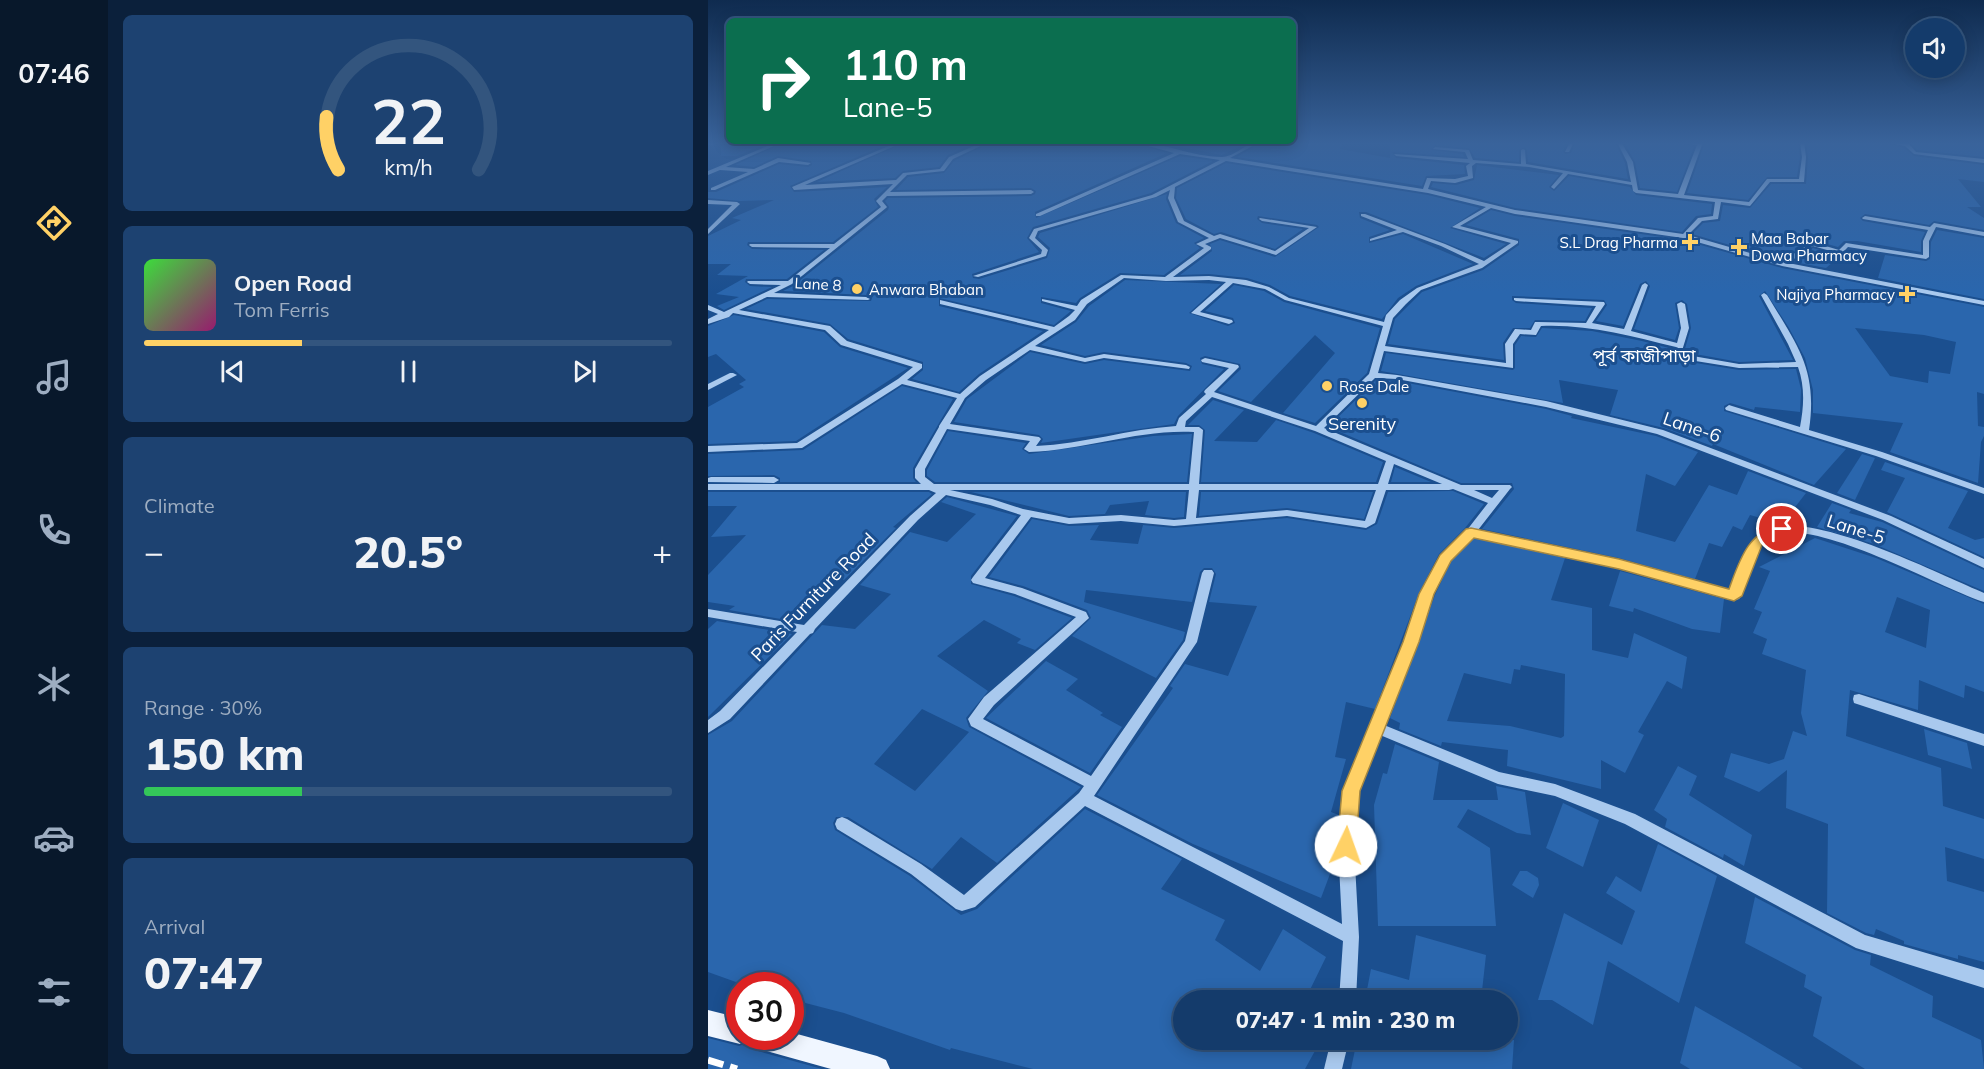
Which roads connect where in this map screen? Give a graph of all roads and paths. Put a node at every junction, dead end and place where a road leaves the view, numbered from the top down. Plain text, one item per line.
1 (1031, 192) dead end
2 (1090, 192) edge
3 (1162, 192) edge
4 (1173, 192) edge
5 (1429, 192) edge
6 (1644, 192) edge
7 (1682, 192) edge
8 (1760, 192) edge
9 (885, 194) joint
10 (1680, 196) junction
11 (1718, 200) junction
12 (708, 202) edge
13 (1489, 207) junction
14 (725, 214) junction
15 (717, 215) dead end
16 (1038, 215) dead end
17 (1363, 216) dead end
18 (1865, 218) dead end
19 (1262, 219) dead end
20 (1932, 229) junction
21 (1403, 230) junction
22 (708, 231) edge
23 (1984, 234) edge
24 (1684, 236) junction
25 (1214, 238) junction
26 (1372, 240) dead end
27 (752, 245) dead end
28 (837, 246) junction
29 (1484, 264) junction
30 (1782, 264) junction
31 (976, 276) dead end
32 (1166, 279) junction
33 (1232, 280) junction
34 (750, 282) dead end
35 (790, 283) junction
36 (1645, 285) dead end
37 (768, 295) junction
38 (1764, 295) dead end
39 (866, 299) dead end
40 (1516, 299) dead end
41 (1044, 300) dead end
42 (943, 302) dead end
43 (1984, 303) edge
44 (1681, 304) dead end
45 (708, 307) edge
46 (1077, 308) junction
47 (730, 313) junction
48 (708, 322) edge
49 (1229, 322) dead end
50 (1589, 323) junction
51 (1388, 325) junction
52 (1054, 328) junction
53 (1626, 333) junction
54 (1680, 346) junction
55 (1028, 347) junction
56 (1381, 348) junction
57 (1205, 360) dead end
58 (1802, 364) junction
59 (1186, 368) dead end
60 (733, 375) dead end
61 (1373, 375) junction
62 (901, 381) junction
63 (708, 387) edge
64 (1211, 394) junction
65 (962, 396) junction
66 (1729, 408) dead end
67 (943, 426) junction
68 (1318, 429) junction
69 (1180, 430) junction
70 (1804, 430) junction
71 (708, 449) edge
72 (1391, 460) junction
73 (708, 480) edge
74 (806, 482) dead end
75 (708, 487) edge
76 (1984, 491) edge
77 (944, 492) junction
78 (1494, 502) junction
79 (1028, 514) junction
80 (1191, 521) junction
81 (1471, 532) junction
82 (1984, 564) edge
83 (1208, 573) dead end
84 (1984, 598) edge
85 (708, 614) edge
86 (809, 630) junction
87 (1859, 699) dead end
88 (708, 727) edge
89 (1377, 728) junction
90 (1984, 740) edge
91 (1094, 784) junction
92 (1084, 798) junction
93 (842, 824) dead end
94 (1351, 937) junction
95 (1984, 979) edge
96 (1348, 990) edge
97 (708, 1023) edge
98 (726, 1028) edge
99 (804, 1049) edge
100 (1338, 1050) edge
101 (877, 1069) edge
102 (1333, 1069) edge

1 - 9 street
2 - 16 street
3 - 31 street
4 - 25 street
5 - 13 street
6 - 10 street
7 - 10 street
8 - 11 street
9 - 28 street
10 - 11 street
11 - 24 street
12 - 14 street
13 - 24 street
13 - 29 street
14 - 15 street
14 - 22 street
17 - 21 street
18 - 20 street
19 - 25 street
20 - 23 street
20 - 30 street
21 - 26 street
21 - 29 street
24 - 30 street
25 - 32 street
27 - 28 street
28 - 35 street
29 - 51 street
30 - 43 street
32 - 33 street
32 - 46 street
33 - 49 street
33 - 51 street
34 - 35 street
35 - 37 street
36 - 53 street
37 - 39 street, Lane 8
37 - 47 street
38 - 58 street
40 - 50 street
41 - 46 street
42 - 52 street
44 - 54 street
45 - 47 street
46 - 52 street
47 - 48 street
47 - 62 street
50 - 53 street
50 - 56 street
51 - 56 street
52 - 55 street
53 - 54 street
54 - 58 street
55 - 59 street
55 - 65 street
56 - 61 street
57 - 64 street
58 - 70 street
60 - 63 street
61 - 68 street
61 - 82 street, Lane-6
62 - 65 street
62 - 71 street
64 - 68 street
64 - 69 street
65 - 67 street
66 - 70 street
67 - 69 street
67 - 77 street
68 - 72 street
69 - 80 street
70 - 76 street
72 - 78 street
72 - 80 street
73 - 74 street
75 - 78 street
77 - 79 street
77 - 86 street, Paris Furniture Road
78 - 81 street
79 - 80 street
79 - 91 street
81 - 84 street, Lane-5
81 - 89 street
83 - 91 street
85 - 86 street
86 - 88 street, Paris Furniture Road
87 - 90 street
89 - 94 street
89 - 95 street
91 - 92 street
92 - 93 street
92 - 94 street
94 - 96 street
97 - 98 main road
99 - 101 main road
100 - 102 street

